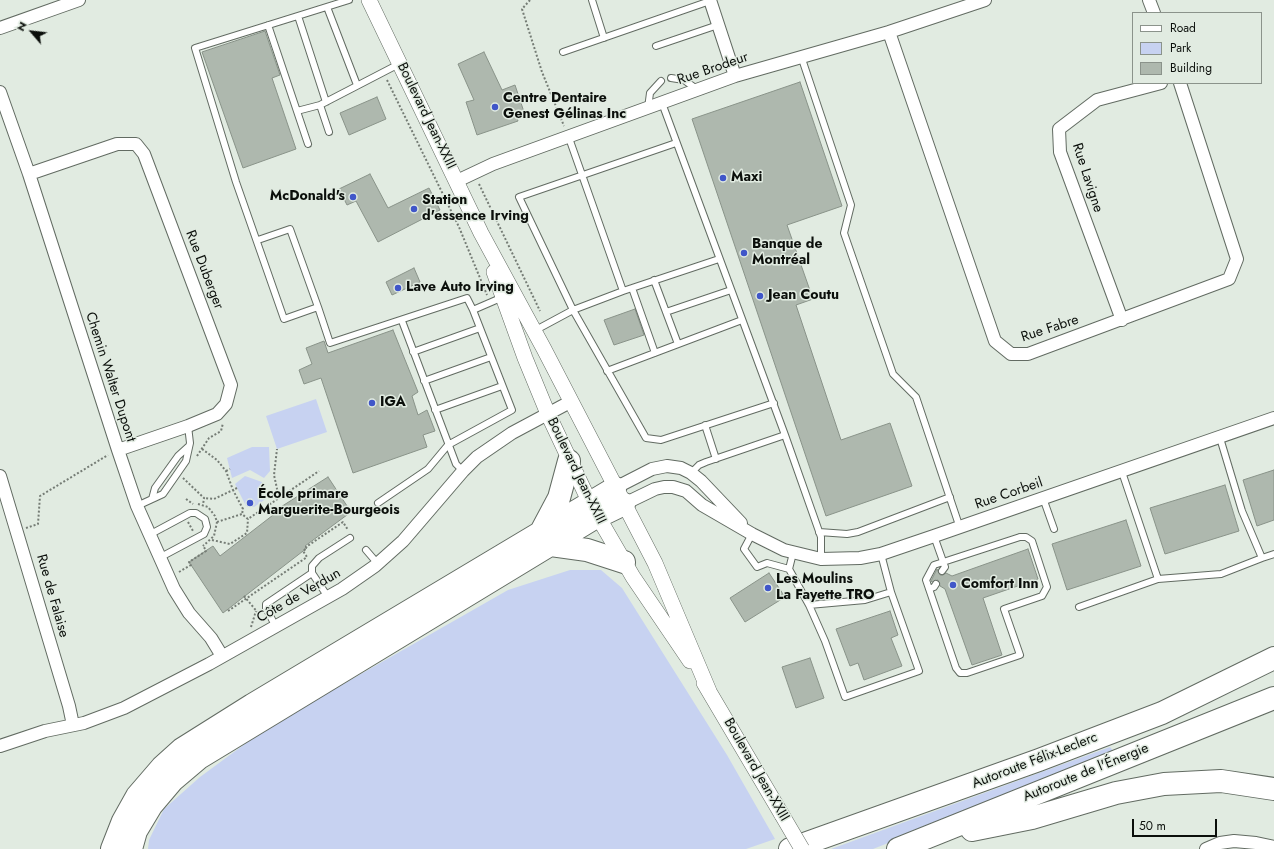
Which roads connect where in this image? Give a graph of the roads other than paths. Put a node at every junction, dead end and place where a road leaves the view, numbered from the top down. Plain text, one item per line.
1 (79, 0) edge
2 (348, 0) edge
3 (369, 0) edge
4 (592, 0) edge
5 (710, 0) edge
6 (984, 0) edge
7 (1149, 0) edge
8 (327, 7) junction
9 (1154, 12) edge
10 (298, 16) junction
11 (268, 25) junction
12 (718, 25) junction
13 (0, 28) edge
14 (889, 32) junction
15 (604, 38) junction
16 (656, 46) dead end
17 (564, 52) dead end
18 (801, 56) junction
19 (400, 63) junction
20 (735, 76) junction
21 (671, 78) dead end
22 (661, 82) dead end
23 (1157, 84) edge
24 (1180, 84) edge
25 (357, 85) junction
26 (698, 90) junction
27 (0, 92) edge
28 (326, 102) junction
29 (662, 103) junction
30 (320, 105) junction
31 (648, 108) junction
32 (297, 111) junction
33 (329, 132) dead end
34 (569, 138) junction
35 (676, 143) junction
36 (308, 144) dead end
37 (29, 174) junction
38 (582, 175) junction
39 (457, 180) junction
40 (258, 240) junction
41 (719, 259) junction
42 (654, 280) junction
43 (632, 288) junction
44 (731, 290) junction
45 (623, 291) junction
46 (508, 294) junction
47 (318, 307) junction
48 (473, 310) junction
49 (573, 310) junction
50 (666, 312) junction
51 (742, 320) junction
52 (1122, 320) junction
53 (402, 321) junction
54 (480, 328) junction
55 (534, 331) junction
56 (678, 344) junction
57 (413, 352) junction
58 (655, 353) junction
59 (491, 357) junction
60 (607, 371) junction
61 (424, 381) junction
62 (502, 386) junction
63 (570, 402) junction
64 (774, 403) junction
65 (435, 410) junction
66 (548, 414) junction
67 (1274, 418) edge
68 (705, 425) junction
69 (188, 426) junction
70 (785, 435) junction
71 (1220, 438) junction
72 (448, 445) junction
73 (189, 446) junction
74 (118, 450) junction
75 (716, 459) junction
76 (569, 461) junction
77 (463, 471) junction
78 (1122, 472) junction
79 (691, 473) junction
80 (0, 476) edge
81 (619, 496) junction
82 (950, 497) junction
83 (1043, 498) junction
84 (152, 499) junction
85 (378, 503) dead end
86 (138, 506) junction
87 (594, 510) junction
88 (960, 528) junction
89 (1054, 529) dead end
90 (819, 532) junction
91 (752, 534) junction
92 (149, 535) junction
93 (934, 536) junction
94 (350, 538) dead end
95 (546, 538) junction
96 (366, 550) dead end
97 (793, 553) junction
98 (881, 554) junction
99 (1274, 554) edge
100 (159, 558) junction
101 (1262, 558) junction
102 (821, 559) junction
103 (624, 562) junction
104 (943, 562) junction
105 (378, 564) junction
106 (789, 569) junction
107 (942, 571) dead end
108 (312, 573) junction
109 (1158, 579) junction
110 (936, 584) dead end
111 (929, 589) junction
112 (891, 592) junction
113 (328, 597) junction
114 (809, 606) junction
115 (1080, 607) dead end
116 (276, 627) junction
117 (222, 656) junction
118 (1274, 658) edge
119 (1274, 669) edge
120 (709, 691) junction
121 (1274, 698) edge
122 (1162, 713) junction
123 (73, 725) junction
124 (0, 746) edge
125 (1274, 789) edge
126 (924, 839) junction
127 (1274, 847) edge
128 (112, 849) edge
129 (131, 849) edge
130 (790, 849) edge
131 (802, 849) edge
132 (898, 849) edge
133 (1206, 849) edge

1 - 13 street
2 - 8 lane
3 - 19 street, Boulevard Jean-XXIII
4 - 15 lane
5 - 12 street
5 - 15 lane
6 - 14 street, Rue Brodeur
7 - 9 street
8 - 10 lane
8 - 25 lane
10 - 11 lane
10 - 28 lane
11 - 32 lane
11 - 40 lane
12 - 16 lane
12 - 20 street
14 - 18 street, Rue Brodeur
14 - 52 street, Rue Fabre
15 - 17 lane
18 - 20 street, Rue Brodeur
18 - 82 lane
19 - 25 lane
19 - 39 street, Boulevard Jean-XXIII
20 - 26 street, Rue Brodeur
21 - 26 lane
22 - 31 lane
23 - 52 street, Rue Lavigne
24 - 52 street, Rue Fabre
25 - 28 lane
26 - 29 street, Rue Brodeur
27 - 37 street, Chemin Walter Dupont
28 - 30 lane
29 - 31 street, Rue Brodeur
29 - 35 lane
30 - 32 lane
30 - 33 lane
31 - 34 street, Rue Brodeur
32 - 36 lane
34 - 38 lane
34 - 39 street, Rue Brodeur
35 - 38 lane
35 - 41 lane
37 - 69 street, Rue Duberger
37 - 74 street, Chemin Walter Dupont
38 - 45 lane
38 - 49 lane
39 - 46 street, Boulevard Jean-XXIII
40 - 47 lane
40 - 47 lane
41 - 42 lane
41 - 44 lane
42 - 43 lane
42 - 50 lane
43 - 45 lane
43 - 58 lane
44 - 50 lane
44 - 51 lane
45 - 49 lane
46 - 48 lane
46 - 55 street, Boulevard Jean-XXIII
46 - 66 street, Boulevard Jean-XXIII
47 - 53 lane
48 - 53 lane
48 - 54 lane
49 - 55 lane
49 - 60 lane
50 - 56 lane
51 - 56 lane
51 - 64 lane
53 - 57 lane
54 - 57 lane
54 - 59 lane
55 - 63 street, Boulevard Jean-XXIII
56 - 58 lane
57 - 61 lane
58 - 60 lane
59 - 61 lane
59 - 62 lane
60 - 68 lane
61 - 65 lane
62 - 65 lane
62 - 72 lane
63 - 66 street, Côte de Verdun
63 - 81 street, Boulevard Jean-XXIII
64 - 68 lane
64 - 70 lane
65 - 72 lane
66 - 76 street, Boulevard Jean-XXIII
66 - 77 street, Côte de Verdun
67 - 71 street, Rue Corbeil
68 - 75 lane
69 - 73 lane
69 - 74 street, Rue Duberger
70 - 75 lane
70 - 90 lane
71 - 78 street, Rue Corbeil
71 - 101 lane
72 - 77 lane
72 - 85 lane
73 - 84 lane
73 - 84 lane
74 - 86 street, Chemin Walter Dupont
75 - 79 lane
76 - 87 street, Boulevard Jean-XXIII
76 - 95 highway
77 - 105 street, Côte de Verdun
78 - 83 street, Rue Corbeil
78 - 109 lane
79 - 81 street, Rue Corbeil
79 - 91 street, Rue Corbeil
80 - 123 street, Rue de Falaise
81 - 87 highway
81 - 91 street, Rue Corbeil
81 - 120 street, Boulevard Jean-XXIII
82 - 88 lane
82 - 90 lane
83 - 88 street, Rue Corbeil
83 - 89 lane
84 - 86 lane
86 - 92 street, Chemin Walter Dupont
87 - 95 highway
87 - 103 street, Boulevard Jean-XXIII
88 - 93 street, Rue Corbeil
90 - 102 lane
91 - 97 street, Rue Corbeil
91 - 106 lane
92 - 100 street, Chemin Walter Dupont
92 - 100 lane
93 - 98 street, Rue Corbeil
93 - 104 lane
94 - 108 lane
95 - 103 highway
95 - 128 highway
95 - 129 highway
96 - 105 lane
97 - 102 street, Rue Corbeil
97 - 106 lane
98 - 102 street, Rue Corbeil
98 - 112 lane
99 - 101 lane
100 - 117 street, Chemin Walter Dupont
101 - 109 lane
103 - 120 street, Boulevard Jean-XXIII
104 - 107 lane
104 - 111 lane
104 - 111 lane
105 - 113 street, Côte de Verdun
106 - 114 lane
108 - 113 lane
108 - 116 lane
109 - 115 lane
110 - 111 lane
112 - 114 lane
112 - 114 lane
113 - 116 street, Côte de Verdun
116 - 117 street, Côte de Verdun
117 - 123 street, Côte de Verdun
118 - 122 highway, Autoroute Félix-Leclerc
119 - 122 highway
120 - 131 street, Boulevard Jean-XXIII, bridge
121 - 126 highway, Autoroute de l'Énergie
122 - 130 highway, Autoroute Félix-Leclerc
123 - 124 street, Côte de Verdun
125 - 126 highway
126 - 132 highway, Autoroute de l'Énergie
127 - 133 street

